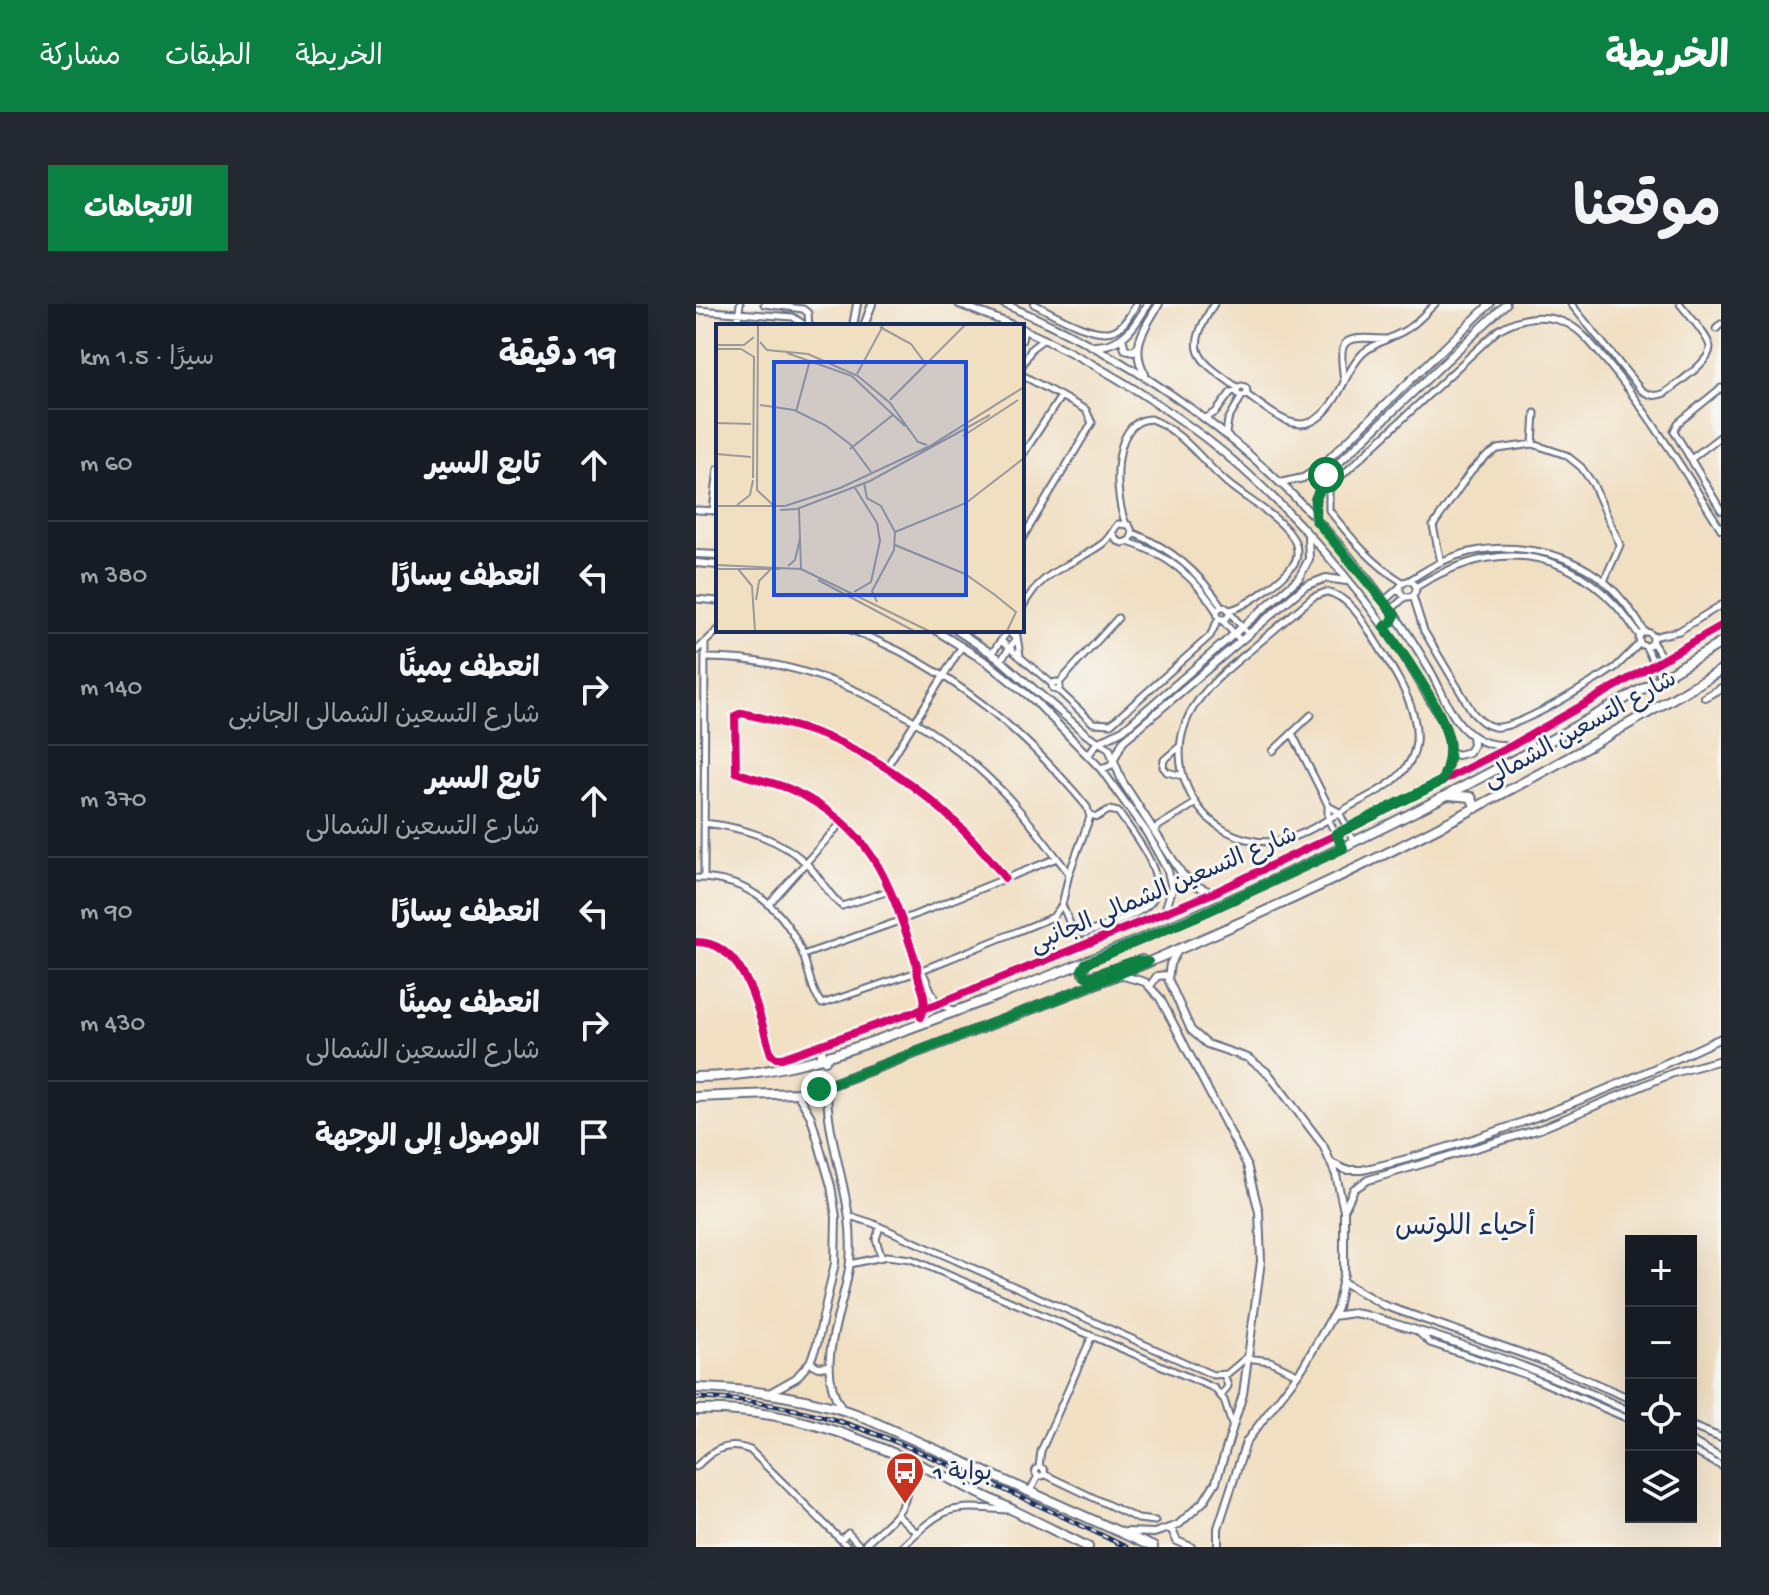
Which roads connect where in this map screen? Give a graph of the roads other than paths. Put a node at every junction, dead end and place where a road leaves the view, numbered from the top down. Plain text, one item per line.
1 (764, 304) edge
2 (857, 304) edge
3 (872, 304) edge
4 (959, 304) edge
5 (1004, 304) edge
6 (1034, 304) edge
7 (1136, 304) edge
8 (1148, 304) edge
9 (1159, 304) edge
10 (1214, 304) edge
11 (1433, 304) edge
12 (1490, 304) edge
13 (1571, 304) edge
14 (1680, 304) edge
15 (1502, 305) edge
16 (739, 307) edge
17 (794, 308) junction
18 (696, 310) edge
19 (1031, 315) junction
20 (793, 317) junction
21 (805, 324) edge
22 (808, 324) edge
23 (853, 324) edge
24 (865, 324) edge
25 (1010, 324) edge
26 (1024, 327) edge
27 (1024, 329) edge
28 (1122, 338) junction
29 (1044, 339) junction
30 (1387, 339) junction
31 (1093, 346) junction
32 (1137, 348) junction
33 (1024, 362) edge
34 (1024, 376) edge
35 (1147, 377) junction
36 (1344, 383) junction
37 (1721, 388) edge
38 (1241, 392) junction
39 (1061, 396) junction
40 (1535, 413) dead end
41 (1206, 418) junction
42 (1195, 431) junction
43 (1228, 435) junction
44 (1721, 436) edge
45 (1533, 444) junction
46 (1221, 451) junction
47 (1024, 453) edge
48 (1691, 459) junction
49 (1314, 473) junction
50 (1322, 481) junction
51 (1280, 483) junction
52 (696, 510) edge
53 (1121, 510) junction
54 (1721, 510) edge
55 (715, 511) edge
56 (1316, 520) junction
57 (1126, 524) junction
58 (1116, 526) junction
59 (1721, 529) edge
60 (1133, 533) junction
61 (1113, 534) junction
62 (1024, 536) edge
63 (1308, 537) junction
64 (1119, 542) junction
65 (1127, 542) junction
66 (1099, 546) junction
67 (696, 554) edge
68 (716, 555) edge
69 (1441, 562) junction
70 (696, 563) edge
71 (716, 565) edge
72 (1604, 581) junction
73 (1348, 582) junction
74 (1404, 583) junction
75 (1416, 587) junction
76 (1377, 593) junction
77 (1409, 596) junction
78 (696, 599) edge
79 (716, 601) edge
80 (1384, 601) junction
81 (1366, 602) junction
82 (1024, 604) edge
83 (1721, 605) edge
84 (1223, 613) junction
85 (1393, 613) junction
86 (1118, 618) dead end
87 (1721, 626) edge
88 (1242, 627) junction
89 (1384, 627) junction
90 (716, 632) edge
91 (856, 632) edge
92 (938, 632) edge
93 (959, 632) edge
94 (1007, 632) edge
95 (1009, 632) edge
96 (1016, 632) edge
97 (1642, 633) junction
98 (1234, 634) junction
99 (1248, 634) junction
100 (1016, 639) junction
101 (1653, 639) junction
102 (1001, 641) junction
103 (1241, 641) junction
104 (705, 643) junction
105 (1721, 643) edge
106 (1642, 645) junction
107 (962, 646) junction
108 (1010, 648) junction
109 (696, 651) edge
110 (992, 653) junction
111 (1227, 654) junction
112 (1020, 656) junction
113 (705, 658) junction
114 (1663, 659) junction
115 (1001, 660) junction
116 (1236, 662) junction
117 (1217, 663) junction
118 (1654, 664) junction
119 (1721, 670) edge
120 (1225, 671) junction
121 (944, 676) junction
122 (1662, 678) junction
123 (1057, 686) junction
124 (1721, 688) edge
125 (1705, 697) dead end
126 (1311, 715) dead end
127 (915, 722) junction
128 (1292, 733) junction
129 (1472, 736) junction
130 (1526, 738) junction
131 (1100, 741) junction
132 (1513, 745) junction
133 (1180, 746) junction
134 (1533, 750) junction
135 (1273, 751) dead end
136 (1450, 751) junction
137 (1089, 754) junction
138 (1114, 758) junction
139 (886, 768) junction
140 (1101, 769) junction
141 (1183, 776) junction
142 (1442, 781) junction
143 (1445, 795) junction
144 (1196, 803) junction
145 (1328, 805) junction
146 (1476, 808) junction
147 (1339, 812) junction
148 (1090, 815) junction
149 (1328, 819) junction
150 (842, 822) junction
151 (704, 823) junction
152 (1154, 829) junction
153 (1348, 829) junction
154 (1336, 834) junction
155 (1354, 842) junction
156 (1343, 848) junction
157 (1057, 858) junction
158 (806, 863) junction
159 (1177, 866) junction
160 (1168, 871) junction
161 (1069, 874) junction
162 (696, 878) edge
163 (704, 878) junction
164 (1005, 878) junction
165 (892, 890) junction
166 (1213, 893) junction
167 (770, 903) junction
168 (1062, 905) junction
169 (1164, 914) junction
170 (902, 920) junction
171 (696, 942) edge
172 (1180, 949) junction
173 (803, 955) junction
174 (1148, 962) junction
175 (1086, 963) junction
176 (918, 969) junction
177 (1116, 975) junction
178 (1168, 975) junction
179 (1150, 986) junction
180 (937, 1004) junction
181 (925, 1008) junction
182 (957, 1011) junction
183 (918, 1025) junction
184 (1721, 1038) edge
185 (819, 1046) junction
186 (1693, 1051) junction
187 (825, 1060) junction
188 (1721, 1060) edge
189 (1692, 1067) junction
190 (696, 1074) edge
191 (827, 1086) junction
192 (797, 1093) junction
193 (696, 1097) edge
194 (827, 1114) junction
195 (811, 1117) junction
196 (1331, 1163) junction
197 (1344, 1211) junction
198 (850, 1216) junction
199 (880, 1227) junction
200 (881, 1257) junction
201 (850, 1264) junction
202 (1343, 1282) junction
203 (1333, 1316) junction
204 (1416, 1330) junction
205 (1118, 1333) junction
206 (1092, 1336) junction
207 (1112, 1344) junction
208 (1249, 1358) junction
209 (810, 1362) junction
210 (828, 1366) junction
211 (1297, 1374) junction
212 (1224, 1375) junction
213 (696, 1388) edge
214 (771, 1392) junction
215 (1222, 1395) junction
216 (1625, 1396) edge
217 (842, 1409) junction
218 (1625, 1409) edge
219 (696, 1410) edge
220 (1625, 1417) edge
221 (1697, 1428) edge
222 (1233, 1433) junction
223 (1721, 1438) edge
224 (1697, 1444) edge
225 (1693, 1451) edge
226 (895, 1453) junction
227 (1721, 1458) edge
228 (1721, 1466) edge
229 (696, 1467) edge
230 (1041, 1475) junction
231 (1030, 1491) junction
232 (1016, 1511) junction
233 (896, 1514) junction
234 (1155, 1521) dead end
235 (1171, 1528) junction
236 (1121, 1532) junction
237 (917, 1533) junction
238 (841, 1540) junction
239 (1217, 1544) edge
240 (848, 1547) edge
241 (862, 1547) edge
242 (902, 1547) edge
243 (1088, 1547) edge
244 (1153, 1547) edge
245 (1191, 1547) edge
246 (1208, 1547) edge

1 - 17 street
2 - 23 street
3 - 24 street
4 - 25 street
5 - 19 street
6 - 7 street
8 - 28 street
9 - 32 street
10 - 38 street
11 - 30 street
12 - 49 street
13 - 14 street
15 - 50 street
16 - 18 street
16 - 20 street
17 - 20 street
17 - 22 street
19 - 26 street
19 - 31 street
20 - 21 street
27 - 29 street
28 - 31 street
28 - 32 street
29 - 33 street
29 - 42 street
30 - 36 street
30 - 36 street
31 - 35 street
32 - 35 street
34 - 39 street
35 - 41 street
36 - 38 street
37 - 48 street
38 - 41 street
38 - 43 street
39 - 47 street
39 - 62 street
40 - 45 street
41 - 42 street
41 - 43 street
42 - 46 street
43 - 46 street
43 - 51 street
44 - 48 street
45 - 69 street
45 - 72 street
46 - 63 street
48 - 54 street
49 - 50 street
49 - 51 street
50 - 56 street
51 - 56 street
52 - 55 street
53 - 57 street
53 - 58 street
53 - 84 street
56 - 76 street
57 - 58 street
57 - 60 street
58 - 61 street
59 - 74 street
60 - 65 street
60 - 84 street
61 - 64 street
61 - 66 street
63 - 73 street
63 - 88 street
64 - 65 street
64 - 66 street
65 - 84 street
66 - 82 street
67 - 68 street
69 - 72 street
69 - 74 street
70 - 71 street
72 - 97 street
73 - 81 street
73 - 99 street
74 - 75 street
74 - 77 street
74 - 80 street
75 - 77 street
75 - 97 street
76 - 80 street
76 - 81 street
77 - 85 street
77 - 106 street
78 - 79 street
80 - 85 street
81 - 89 street
83 - 101 street
84 - 88 street
84 - 98 street
84 - 123 street
85 - 89 street
85 - 129 street
86 - 123 street
87 - 114 street, شارع التسعين الشمالى الجانبى
88 - 98 street
88 - 99 street
89 - 136 street
90 - 104 street
91 - 121 street
92 - 107 street
93 - 110 street
94 - 102 street
95 - 100 street
96 - 100 street
97 - 101 street
97 - 106 street
98 - 103 street
98 - 131 street
99 - 103 street
100 - 108 street
100 - 112 street
101 - 106 street
101 - 114 street
102 - 108 street
102 - 110 street
103 - 111 street
104 - 109 street
104 - 113 street
105 - 122 main road, شارع التسعين الشمالى
106 - 118 street
107 - 121 street
107 - 137 street
108 - 112 street
108 - 115 street
110 - 115 street
111 - 116 street
111 - 117 street
112 - 123 street
113 - 127 street
113 - 151 street
114 - 118 street, شارع التسعين الشمالى الجانبى
115 - 131 street
116 - 120 street
116 - 147 street
117 - 120 street
117 - 138 street
118 - 122 street
118 - 130 street, شارع التسعين الشمالى الجانبى
119 - 146 main road, شارع التسعين الشمالى
120 - 133 street
121 - 127 street
121 - 148 street
122 - 134 main road, شارع التسعين الشمالى
124 - 125 street
126 - 128 street
127 - 139 street
127 - 157 street
128 - 135 street
128 - 145 street
129 - 132 street
129 - 136 street
130 - 132 street, شارع التسعين الشمالى الجانبى
130 - 134 main road
131 - 137 street
131 - 138 street
132 - 142 street, شارع التسعين الشمالى الجانبى
133 - 141 street
133 - 141 street
134 - 143 main road, شارع التسعين الشمالى
136 - 142 street
137 - 140 street
138 - 140 street
138 - 152 street
139 - 150 street
139 - 164 street
140 - 160 street
141 - 144 street
142 - 153 street, شارع التسعين الشمالى الجانبى
143 - 146 main road
143 - 155 main road, شارع التسعين الشمالى
144 - 149 street
144 - 152 street
145 - 147 street
145 - 149 street
146 - 172 main road, شارع التسعين الشمالى
147 - 149 street
147 - 153 street
148 - 161 street
148 - 168 street
149 - 154 street
150 - 158 street
150 - 165 street
151 - 158 street
151 - 163 street
152 - 159 street
153 - 154 street, شارع التسعين الشمالى الجانبى
153 - 155 street
154 - 156 street
154 - 166 street, شارع التسعين الشمالى الجانبى
155 - 156 main road, شارع التسعين الشمالى
156 - 175 main road, شارع التسعين الشمالى
157 - 161 street
157 - 164 street
158 - 165 street
158 - 167 street
159 - 160 street
159 - 166 street
160 - 169 street
161 - 168 street
162 - 163 street
163 - 167 street
164 - 170 street
165 - 170 street
166 - 169 street, شارع التسعين الشمالى الجانبى
167 - 173 street
168 - 176 street
169 - 180 street, شارع التسعين الشمالى الجانبى
170 - 173 street
170 - 176 street
171 - 185 street
172 - 174 main road, شارع التسعين الشمالى
172 - 178 street
173 - 176 street
174 - 175 main road
174 - 177 main road, شارع التسعين الشمالى
175 - 182 main road, شارع التسعين الشمالى
176 - 180 street
176 - 181 street
177 - 179 street
177 - 191 main road, شارع التسعين الشمالى
178 - 179 street
178 - 196 street
179 - 208 street
180 - 181 street, شارع التسعين الشمالى الجانبى
180 - 182 street
181 - 183 street
181 - 185 street, شارع التسعين الشمالى الجانبى
182 - 183 main road, شارع التسعين الشمالى
183 - 187 main road, شارع التسعين الشمالى
184 - 186 street
185 - 187 main road
186 - 189 street
186 - 196 street
187 - 190 main road, شارع التسعين الشمالى
188 - 189 street
189 - 197 street
191 - 192 main road, شارع التسعين الشمالى
191 - 194 street
192 - 193 main road, شارع التسعين الشمالى
192 - 195 street
194 - 195 street
194 - 198 street
195 - 209 street
196 - 197 street
197 - 202 street
198 - 199 street
198 - 201 street
199 - 200 street
199 - 205 street
200 - 201 street
200 - 206 street
201 - 210 street
202 - 203 street
202 - 216 street
203 - 204 street
203 - 211 street
204 - 218 street
204 - 220 street
205 - 207 street
205 - 212 street
206 - 207 street
206 - 230 street
207 - 215 street
208 - 211 street
208 - 212 street
208 - 222 street
209 - 210 street
209 - 214 street
210 - 217 street
211 - 239 street
212 - 215 street
213 - 214 main road
214 - 217 main road
215 - 222 street
217 - 231 main road
219 - 226 main road
221 - 223 street
222 - 235 street
224 - 227 street
225 - 228 street
226 - 232 main road
226 - 233 street
229 - 238 street
230 - 231 street
230 - 234 street
231 - 236 main road
232 - 237 street
232 - 243 main road
233 - 237 street
233 - 241 street
235 - 236 street
235 - 245 street
236 - 244 main road
237 - 242 street
238 - 240 street
238 - 241 street
239 - 246 street

